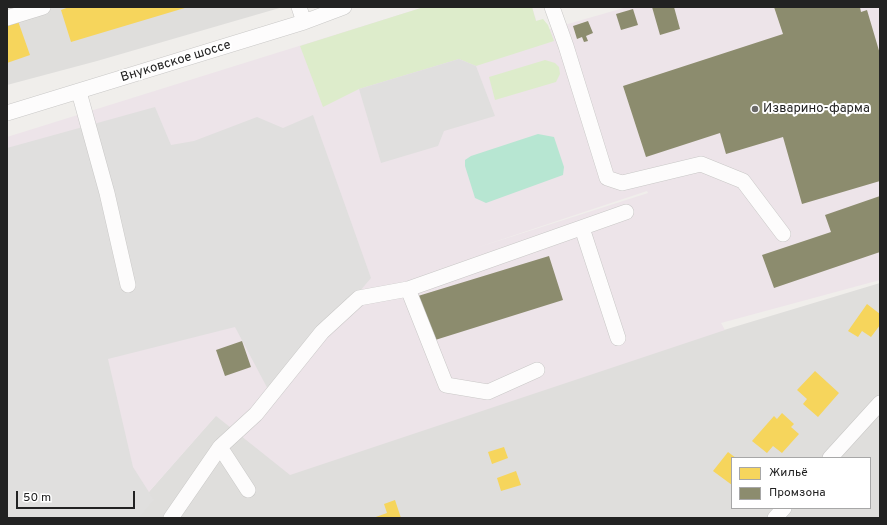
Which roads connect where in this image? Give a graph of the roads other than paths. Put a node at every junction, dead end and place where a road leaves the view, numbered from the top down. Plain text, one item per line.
1 (43, 7) edge
2 (299, 7) edge
3 (344, 7) edge
4 (552, 7) edge
5 (7, 18) edge
6 (304, 22) junction
7 (79, 92) junction
8 (7, 113) edge
9 (626, 212) dead end
10 (582, 228) junction
11 (783, 234) dead end
12 (128, 285) dead end
13 (408, 289) junction
14 (618, 338) dead end
15 (537, 370) dead end
16 (880, 403) edge
17 (220, 448) junction
18 (831, 457) edge
19 (248, 490) dead end
20 (783, 509) edge
21 (172, 518) edge
22 (775, 518) edge

1 - 5 street
2 - 6 street
3 - 6 street, Внуковское шоссе
4 - 11 street
6 - 7 street, Внуковское шоссе
7 - 8 street, Внуковское шоссе
7 - 12 street
9 - 10 street
10 - 13 street
10 - 14 street
13 - 15 street
13 - 17 street
16 - 18 street
17 - 19 street
17 - 21 street
20 - 22 street

